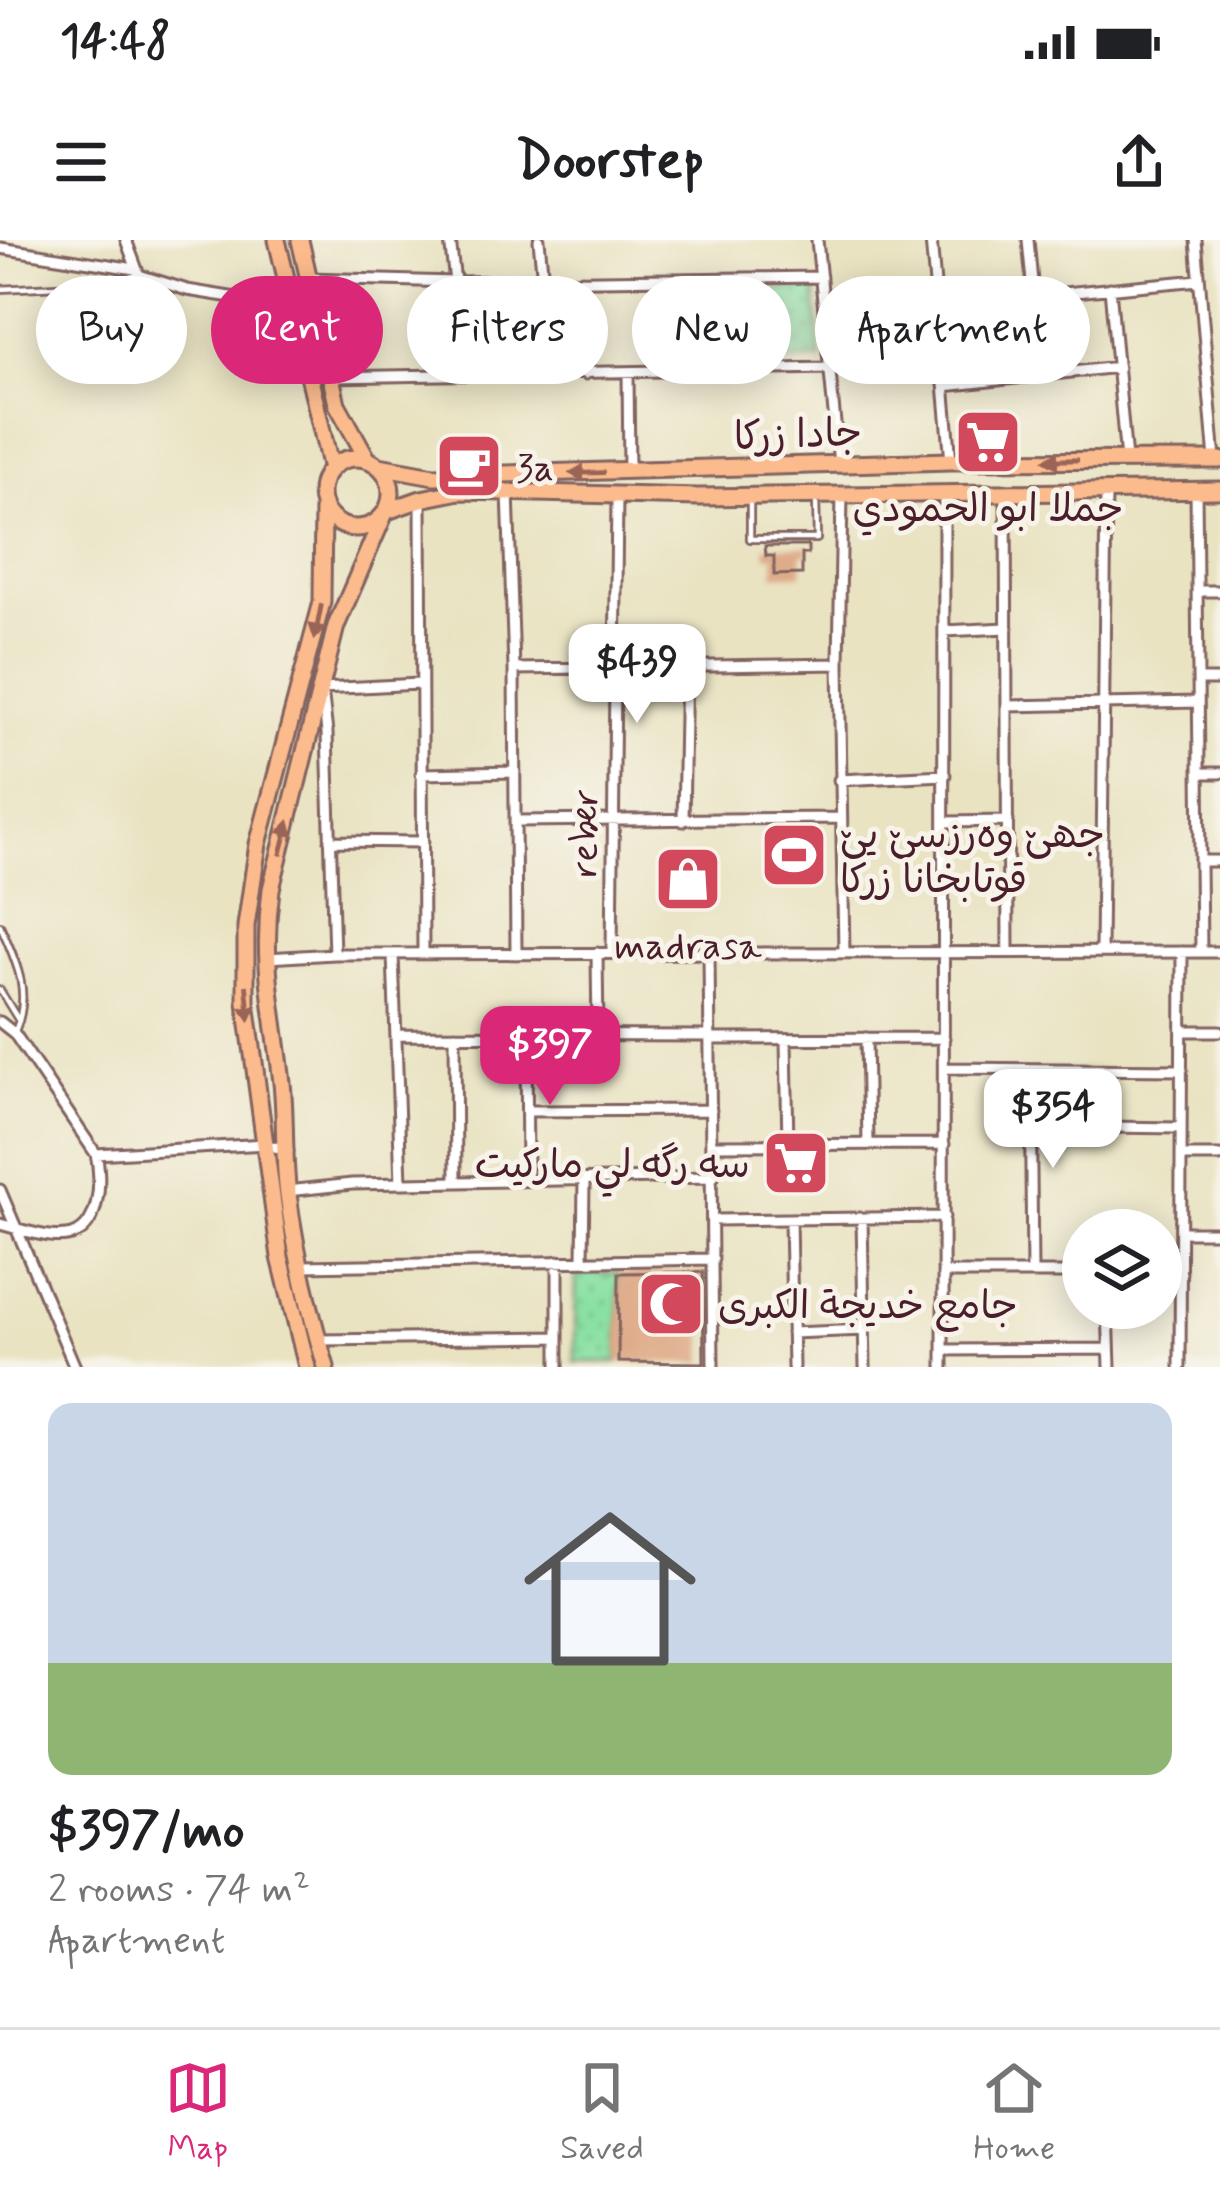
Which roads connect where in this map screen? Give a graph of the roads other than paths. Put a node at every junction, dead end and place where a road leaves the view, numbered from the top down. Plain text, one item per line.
1 (126, 240) edge
2 (277, 240) edge
3 (300, 240) edge
4 (450, 240) edge
5 (539, 240) edge
6 (817, 240) edge
7 (931, 240) edge
8 (1028, 240) edge
9 (1196, 240) edge
10 (0, 248) edge
11 (137, 272) junction
12 (285, 276) edge
13 (308, 276) edge
14 (454, 276) edge
15 (543, 276) edge
16 (821, 276) edge
17 (1031, 276) edge
18 (1199, 280) junction
19 (1110, 288) junction
20 (0, 289) edge
21 (1090, 290) edge
22 (211, 294) edge
23 (1220, 346) edge
24 (1205, 347) junction
25 (1118, 368) junction
26 (1090, 371) edge
27 (628, 372) junction
28 (632, 372) edge
29 (608, 373) edge
30 (310, 384) edge
31 (333, 384) edge
32 (832, 384) edge
33 (963, 384) edge
34 (944, 386) junction
35 (1126, 460) junction
36 (1218, 460) edge
37 (951, 461) junction
38 (374, 463) junction
39 (839, 464) junction
40 (331, 469) junction
41 (697, 469) junction
42 (629, 472) junction
43 (508, 490) junction
44 (1106, 490) junction
45 (1196, 490) junction
46 (1220, 490) edge
47 (1006, 491) junction
48 (944, 492) junction
49 (842, 494) junction
50 (816, 495) junction
51 (750, 496) junction
52 (616, 497) junction
53 (698, 497) junction
54 (421, 499) junction
55 (323, 506) junction
56 (385, 513) junction
57 (1197, 591) junction
58 (1220, 591) edge
59 (1007, 628) junction
60 (944, 631) junction
61 (686, 664) junction
62 (839, 664) junction
63 (615, 666) junction
64 (514, 669) junction
65 (1198, 680) junction
66 (1220, 680) edge
67 (419, 684) junction
68 (322, 689) junction
69 (1198, 702) junction
70 (1102, 704) junction
71 (1007, 706) junction
72 (515, 772) junction
73 (1199, 773) junction
74 (1220, 773) edge
75 (421, 774) junction
76 (945, 775) junction
77 (839, 780) junction
78 (841, 818) junction
79 (1008, 820) junction
80 (515, 821) junction
81 (613, 821) junction
82 (683, 821) junction
83 (945, 822) junction
84 (330, 841) junction
85 (424, 842) junction
86 (1200, 861) junction
87 (1220, 861) edge
88 (0, 925) edge
89 (945, 952) junction
90 (1008, 952) junction
91 (1101, 952) junction
92 (1183, 952) junction
93 (1201, 952) junction
94 (1220, 952) edge
95 (597, 953) junction
96 (612, 953) junction
97 (709, 953) junction
98 (844, 953) junction
99 (334, 954) junction
100 (393, 954) junction
101 (423, 954) junction
102 (516, 954) junction
103 (267, 958) junction
104 (0, 990) edge
105 (20, 1021) junction
106 (0, 1022) edge
107 (1182, 1031) junction
108 (1220, 1031) edge
109 (14, 1033) junction
110 (396, 1035) junction
111 (455, 1035) junction
112 (526, 1035) junction
113 (598, 1036) junction
114 (710, 1038) junction
115 (866, 1038) junction
116 (944, 1038) junction
117 (786, 1040) junction
118 (944, 1068) junction
119 (1030, 1069) junction
120 (1182, 1070) junction
121 (711, 1110) junction
122 (527, 1111) junction
123 (1030, 1126) junction
124 (1181, 1128) junction
125 (265, 1144) junction
126 (788, 1144) junction
127 (868, 1144) junction
128 (944, 1144) junction
129 (712, 1145) junction
130 (288, 1151) junction
131 (96, 1154) junction
132 (1181, 1156) junction
133 (1220, 1156) edge
134 (712, 1177) junction
135 (527, 1180) junction
136 (584, 1180) junction
137 (456, 1182) junction
138 (401, 1183) junction
139 (0, 1190) edge
140 (287, 1191) junction
141 (1181, 1209) edge
142 (944, 1217) junction
143 (862, 1219) junction
144 (713, 1220) junction
145 (790, 1220) junction
146 (0, 1224) edge
147 (16, 1229) junction
148 (1182, 1232) edge
149 (1220, 1232) edge
150 (713, 1259) junction
151 (558, 1261) junction
152 (583, 1261) junction
153 (302, 1266) junction
154 (943, 1273) junction
155 (1032, 1273) junction
156 (1062, 1273) edge
157 (1109, 1329) edge
158 (1180, 1329) edge
159 (864, 1330) junction
160 (792, 1333) junction
161 (557, 1337) junction
162 (319, 1340) junction
163 (1109, 1349) junction
164 (943, 1350) junction
165 (1037, 1350) junction
166 (75, 1367) edge
167 (307, 1367) edge
168 (326, 1367) edge
169 (558, 1367) edge
170 (713, 1367) edge
171 (793, 1367) edge
172 (865, 1367) edge
173 (943, 1367) edge
174 (1037, 1367) edge
175 (1109, 1367) edge
176 (1180, 1367) edge

1 - 11 street
2 - 12 main road
3 - 13 main road
4 - 14 street
5 - 15 street
6 - 16 street
7 - 34 street
8 - 17 street
9 - 18 street
10 - 11 street
11 - 20 lane
11 - 22 street
18 - 19 street
18 - 24 street
19 - 21 street
19 - 25 street
23 - 24 street
24 - 36 street
25 - 26 street
25 - 35 street
27 - 28 street
27 - 29 street
27 - 42 street
30 - 40 main road
31 - 38 main road
32 - 39 street
33 - 34 street
34 - 37 street
35 - 36 main road, جادا زرکا
35 -> 37 main road, جادا زرکا
37 - 39 main road, جادا زرکا
38 - 40 main road
42 -> 38 main road, جادا زرکا
38 - 56 main road
39 - 41 main road, جادا زرکا
40 - 55 main road
41 - 42 main road, جادا زرکا
41 - 53 main road
43 - 52 main road, جادا زرکا
43 - 54 main road, جادا زرکا
43 - 64 street
44 - 45 main road, جادا زرکا
44 - 47 main road, جادا زرکا
44 - 70 street
45 - 46 main road, جادا زرکا
45 - 57 street
47 - 48 main road, جادا زرکا
47 - 59 street
48 - 49 main road, جادا زرکا
48 - 60 street
49 - 50 main road, جادا زرکا
49 - 62 street
50 - 51 main road, جادا زرکا
50 - 51 lane
51 - 53 main road, جادا زرکا
52 - 53 main road, جادا زرکا
52 - 63 street, reber
54 - 56 main road, جادا زرکا
54 - 67 street
55 - 56 main road
55 -> 125 main road
56 - 68 main road
57 - 58 street
57 - 65 street
59 - 60 street
59 - 71 street
60 - 76 street
61 - 62 street
61 - 63 street
61 - 82 street
62 - 77 street
63 - 64 street
63 - 81 street, reber
64 - 72 street
65 - 66 street
65 - 69 street
67 - 68 street
67 - 75 street
68 - 84 street
103 -> 68 main road
69 - 70 street
69 - 73 street
70 - 71 street
70 - 91 street
71 - 79 street
72 - 75 street
72 - 80 street
73 - 74 street
73 - 86 street
75 - 85 street
76 - 77 street
76 - 83 street
77 - 78 street
78 - 82 street
78 - 98 street
79 - 83 street
79 - 90 street
80 - 81 street
80 - 102 street
81 - 82 street
81 - 96 street, reber
83 - 89 street
84 - 85 street
84 - 99 street
85 - 101 street
86 - 87 street
86 - 93 street
88 - 105 lane
89 - 90 street
89 - 98 street
89 - 116 street
90 - 91 street
91 - 92 street
92 - 93 street
92 - 107 street
93 - 94 street
95 - 96 street
95 - 102 street
95 - 113 street
96 - 97 street
97 - 98 street
97 - 114 street
99 - 100 street
99 - 103 street
100 - 101 street
100 - 110 street
101 - 102 street
103 - 130 main road
104 - 105 lane
105 - 109 lane
106 - 109 street
107 - 108 street
107 - 120 street
109 - 131 street
110 - 111 street
110 - 138 street
111 - 112 street
111 - 137 street
112 - 113 street
112 - 122 street
113 - 114 street
114 - 117 street
114 - 121 street
115 - 116 street
115 - 117 street
115 - 127 street
116 - 118 street
117 - 126 street
118 - 119 street
118 - 128 street
119 - 120 street
119 - 123 street
120 - 124 street
121 - 122 street
121 - 129 street
122 - 135 street
123 - 124 street
123 - 155 street
124 - 132 street
125 - 130 street
125 - 131 street
125 - 167 main road
126 - 127 street
126 - 129 street
127 - 128 street
128 - 142 street
129 - 134 street
130 - 140 main road
131 - 147 street
132 - 133 street
132 - 141 street
134 - 136 street
134 - 144 street
135 - 136 street
135 - 137 street
136 - 152 street
137 - 138 street
138 - 140 street
139 - 147 street
140 - 153 main road
142 - 143 street
142 - 154 street
143 - 145 street
143 - 159 street
144 - 145 street
144 - 150 street
145 - 160 street
146 - 147 street
147 - 166 street
148 - 149 street
150 - 152 street
150 - 170 street
151 - 152 street
151 - 153 street
151 - 161 street
153 - 162 main road
154 - 155 street
154 - 164 street
155 - 156 street
157 - 163 street
158 - 176 street
159 - 160 street
159 - 172 street
160 - 171 street
161 - 162 street
161 - 169 street
162 - 168 main road
163 - 165 street
163 - 175 street
164 - 165 street
164 - 173 street
165 - 174 street

